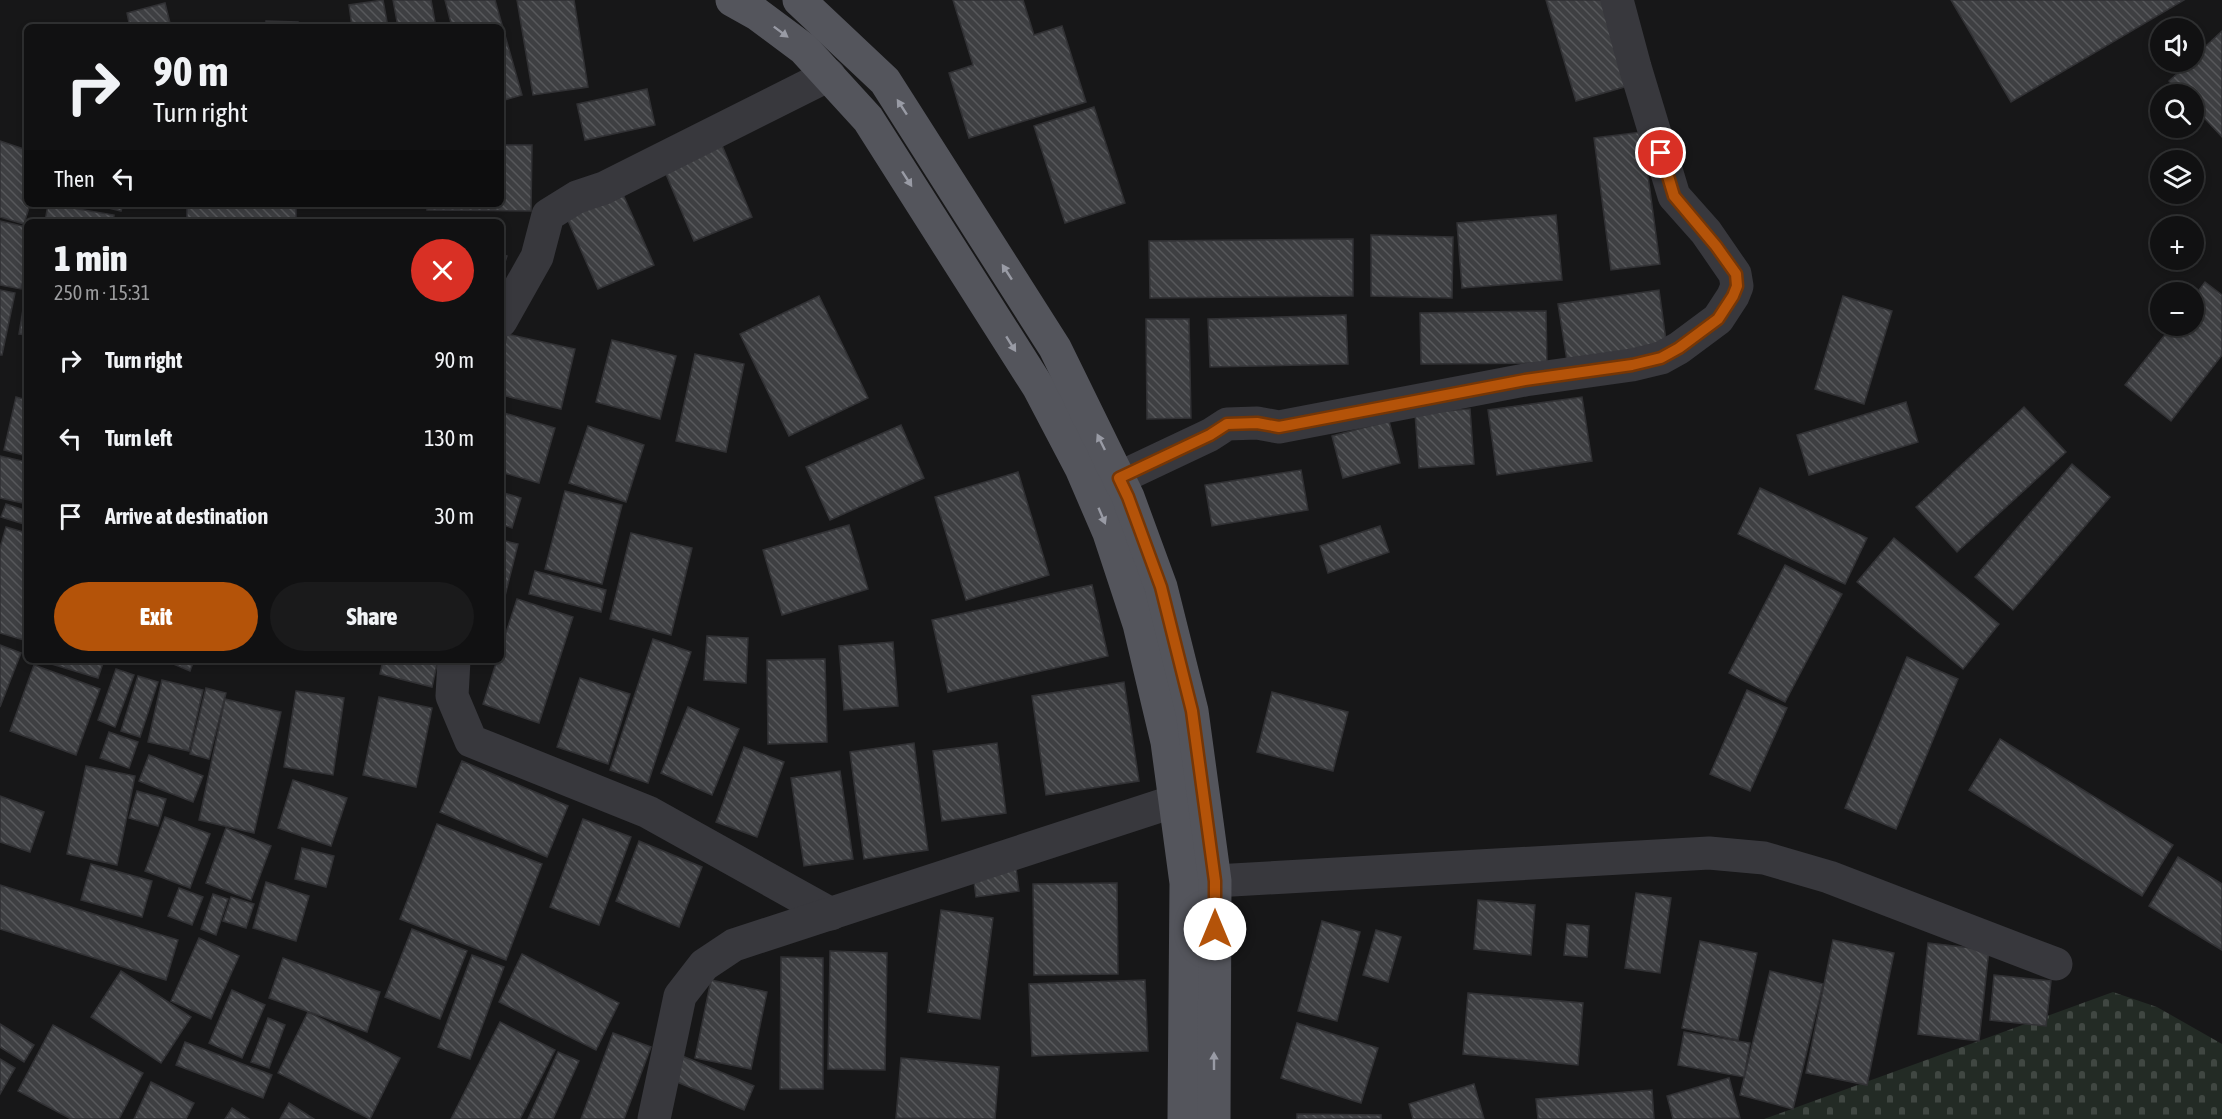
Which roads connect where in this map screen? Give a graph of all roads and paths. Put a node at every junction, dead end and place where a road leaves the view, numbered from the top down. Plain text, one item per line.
1 (732, 0) edge
2 (799, 0) edge
3 (1617, 0) edge
4 (829, 75) junction
5 (504, 316) edge
6 (1119, 478) junction
7 (454, 663) edge
8 (1175, 801) junction
9 (1215, 881) junction
10 (831, 914) junction
11 (2056, 964) dead end
12 (654, 1119) edge
13 (1184, 1119) edge
14 (1214, 1119) edge

1 -> 4 main road
6 -> 2 main road
3 - 6 street
4 - 5 street
4 -> 8 main road
6 - 9 main road
7 - 10 street
8 - 10 street
8 - 13 main road
9 - 11 street
14 -> 9 main road
10 - 12 street

